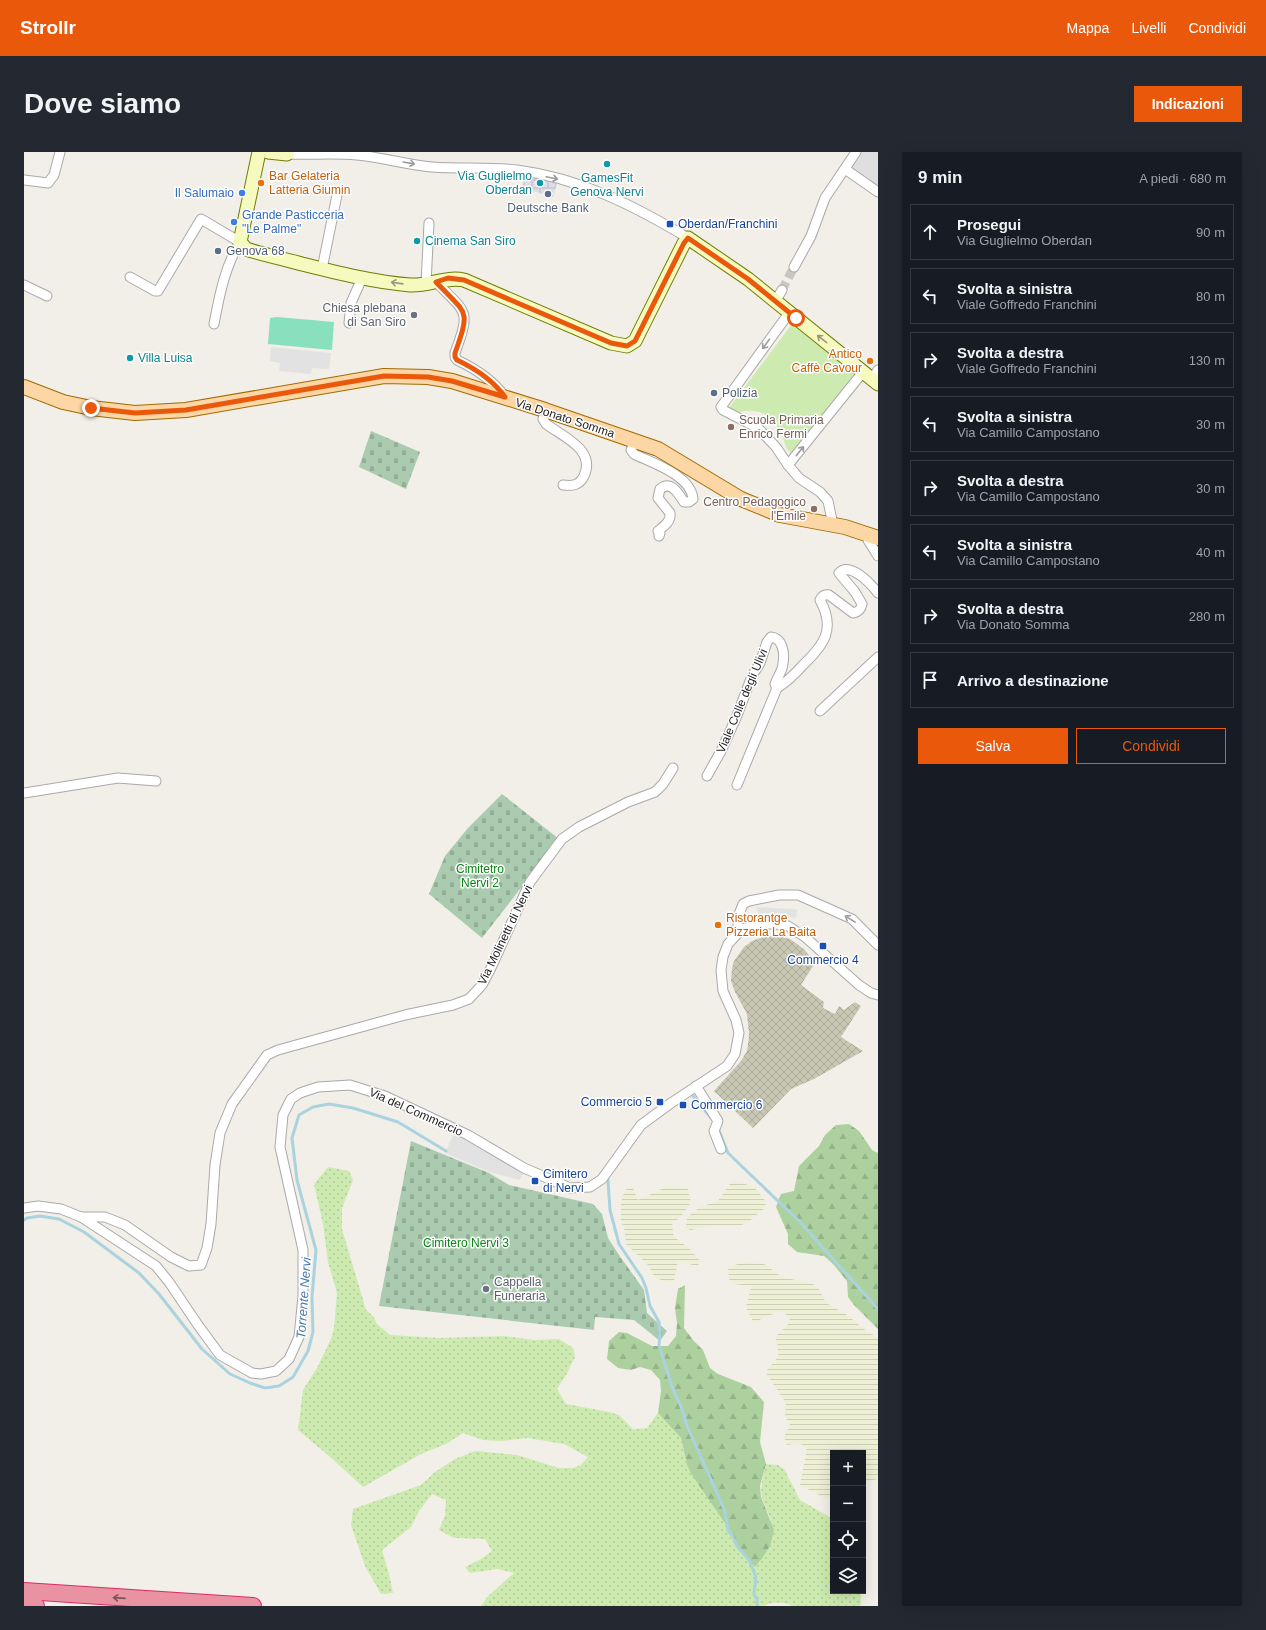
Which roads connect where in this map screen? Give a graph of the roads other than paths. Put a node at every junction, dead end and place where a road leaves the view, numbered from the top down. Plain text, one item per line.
1 (60, 152) edge
2 (856, 152) edge
3 (262, 154) edge
4 (287, 154) joint
5 (384, 155) edge
6 (845, 169) junction
7 (24, 180) edge
8 (878, 192) edge
9 (337, 195) dead end
10 (429, 223) dead end
11 (688, 238) junction
12 (240, 242) junction
13 (794, 267) tunnel mouth
14 (322, 269) junction
15 (130, 277) dead end
16 (362, 278) junction
17 (431, 283) junction
18 (24, 285) edge
19 (47, 296) dead end
20 (789, 313) junction
21 (349, 323) dead end
22 (214, 324) dead end
23 (873, 376) edge
24 (24, 387) edge
25 (505, 397) junction
26 (545, 410) junction
27 (635, 441) junction
28 (788, 465) junction
29 (563, 485) dead end
30 (833, 525) junction
31 (659, 536) dead end
32 (872, 536) edge
33 (878, 556) edge
34 (878, 592) edge
35 (878, 657) edge
36 (777, 688) junction
37 (820, 712) dead end
38 (673, 768) dead end
39 (707, 776) dead end
40 (156, 781) dead end
41 (737, 785) dead end
42 (24, 793) edge
43 (738, 933) junction
44 (878, 946) edge
45 (878, 995) edge
46 (696, 1087) junction
47 (721, 1149) dead end
48 (24, 1208) edge
49 (81, 1217) junction
50 (24, 1591) edge
51 (24, 1605) edge
52 (36, 1606) edge
53 (252, 1606) edge

1 - 7 street
2 - 6 street
3 - 4 street
3 - 12 street
4 - 5 street
5 -> 11 street
6 - 8 street
6 - 13 street
9 - 14 street
10 - 17 street
11 - 17 street
11 - 20 street
12 - 14 street
12 - 15 street
12 - 22 street
14 - 16 street
17 -> 16 street
16 - 21 street
17 - 25 street
18 - 19 street
23 -> 20 street
20 -> 28 street
28 -> 23 street
24 - 25 main road, Via Donato Somma
25 - 26 main road, Via Donato Somma
26 - 27 main road, Via Donato Somma
26 - 29 street
27 - 30 main road, Via Donato Somma
27 - 31 street
28 - 30 street
30 - 32 main road, Via Donato Somma
32 - 33 street
34 - 36 street, Viale Colle degli Ulivi
35 - 37 street
36 - 39 street, Viale Colle degli Ulivi
36 - 41 street, Viale Colle degli Ulivi
38 - 49 street, Via Molinetti di Nervi
40 - 42 street
44 -> 43 street
43 - 45 street, Via del Commercio
43 - 46 street, Via del Commercio
46 - 47 street
46 - 49 street, Via del Commercio
48 - 49 street, Via del Commercio
53 -> 50 highway
51 - 52 highway

